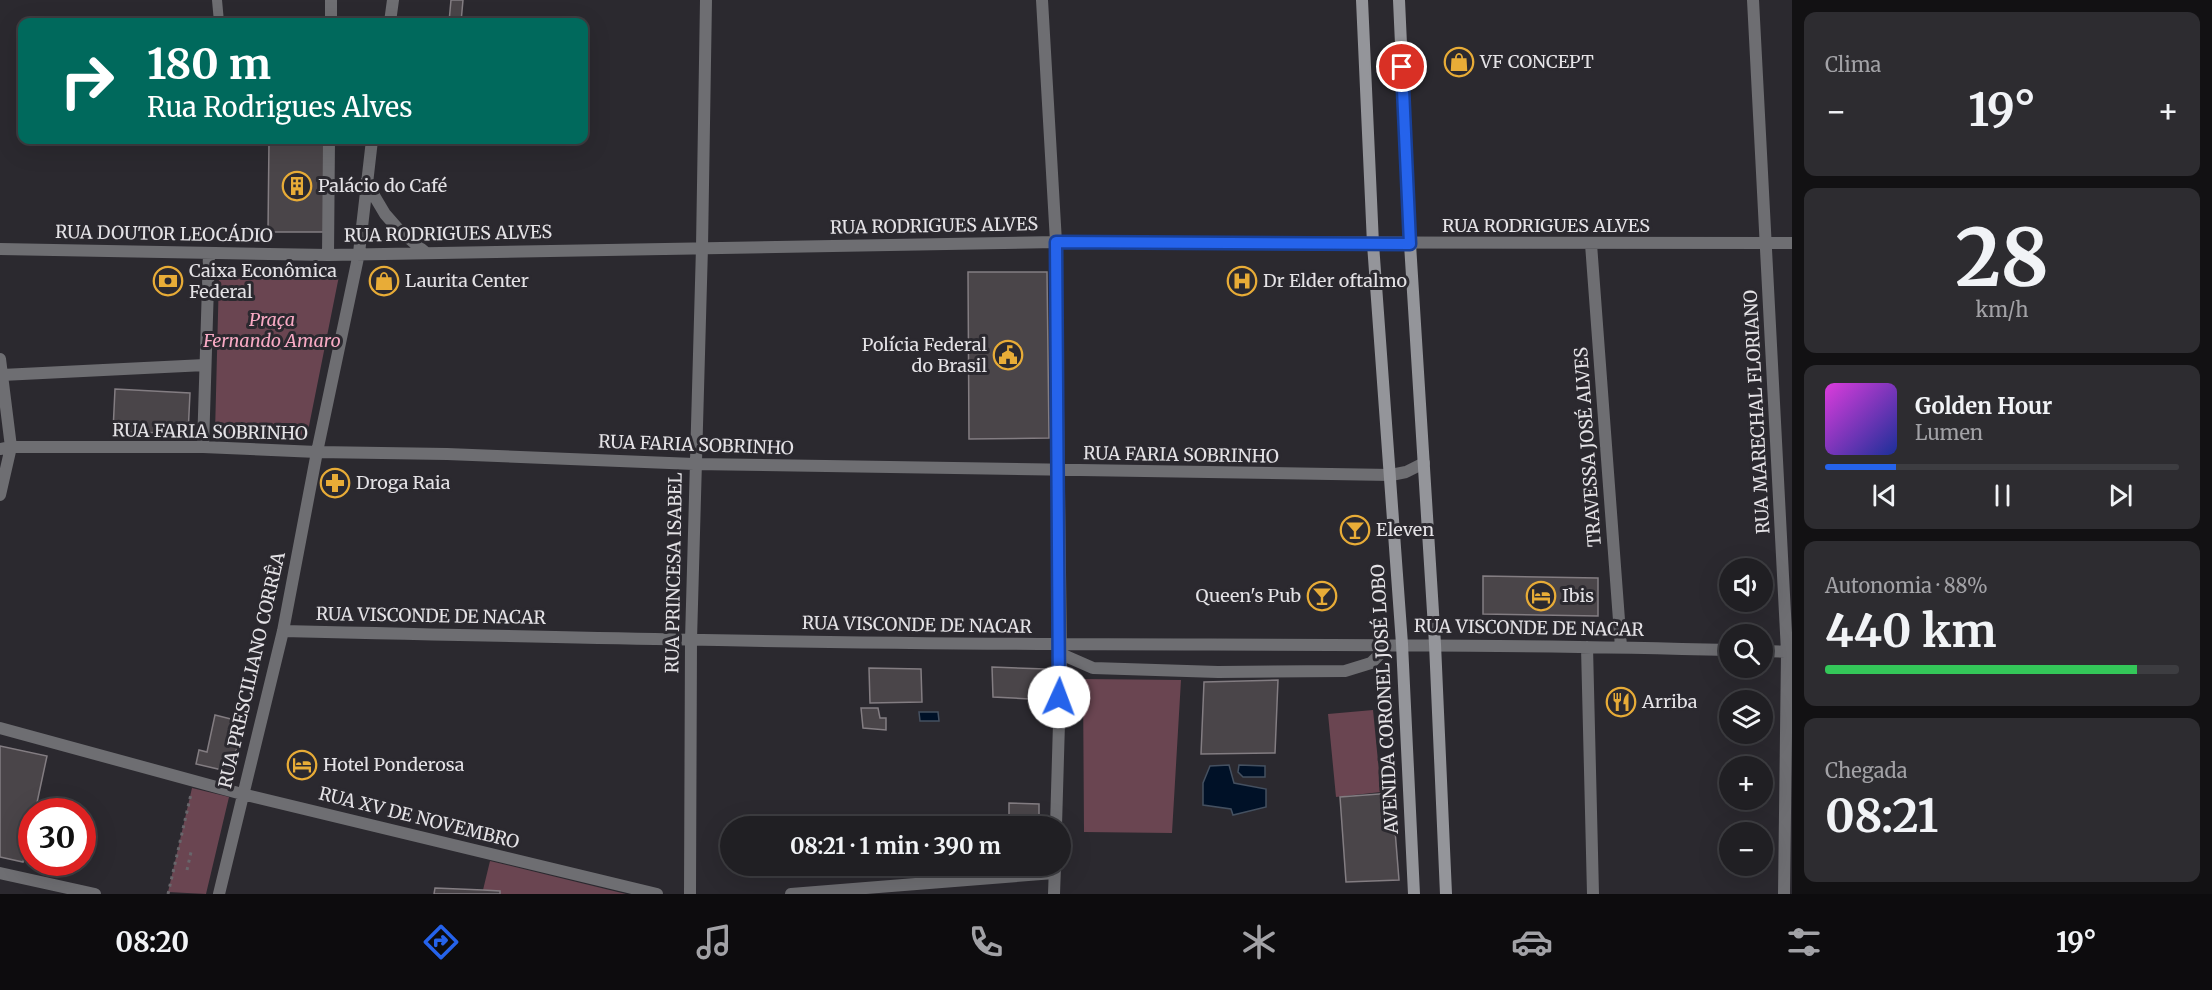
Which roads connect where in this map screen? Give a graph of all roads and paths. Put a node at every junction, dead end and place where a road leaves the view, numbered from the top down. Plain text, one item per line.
1 (217, 0) edge
2 (331, 0) edge
3 (706, 0) edge
4 (1042, 0) edge
5 (1362, 0) edge
6 (1399, 0) edge
7 (1753, 0) edge
8 (219, 18) edge
9 (331, 18) edge
10 (329, 144) edge
11 (371, 144) edge
12 (366, 182) junction
13 (1056, 242) junction
14 (1767, 243) junction
15 (1792, 243) edge
16 (1373, 244) junction
17 (1410, 244) junction
18 (1591, 244) junction
19 (702, 247) junction
20 (0, 249) edge
21 (425, 252) junction
22 (209, 253) junction
23 (359, 253) junction
24 (328, 255) junction
25 (0, 359) edge
26 (205, 365) junction
27 (2, 375) junction
28 (203, 447) junction
29 (6, 448) edge
30 (317, 452) junction
31 (1424, 463) junction
32 (694, 464) junction
33 (1058, 471) junction
34 (1391, 475) junction
35 (0, 495) edge
36 (283, 631) junction
37 (690, 640) junction
38 (1383, 644) junction
39 (1402, 644) junction
40 (1435, 644) junction
41 (1587, 646) junction
42 (1621, 647) junction
43 (1060, 649) junction
44 (1719, 650) edge
45 (1773, 651) edge
46 (1790, 652) edge
47 (0, 728) edge
48 (194, 780) junction
49 (242, 794) junction
50 (1056, 816) edge
51 (191, 852) dead end
52 (187, 870) dead end
53 (0, 873) edge
54 (981, 876) edge
55 (1055, 876) edge
56 (95, 894) edge
57 (168, 894) edge
58 (219, 894) edge
59 (657, 894) edge
60 (690, 894) edge
61 (791, 894) edge
62 (1054, 894) edge
63 (1413, 894) edge
64 (1446, 894) edge
65 (1593, 894) edge
66 (1784, 894) edge

1 - 8 lane
2 - 9 street
3 - 19 street, RUA PRINCESA ISABEL
4 - 13 street
5 - 16 street, AVENIDA CORONEL JOSÉ LOBO
6 - 17 street
7 - 14 street, RUA MARECHAL FLORIANO
10 - 24 street
11 - 12 street, RUA PRESCILIANO CORRÊA
12 - 21 street
12 - 23 street, RUA PRESCILIANO CORRÊA
13 - 16 street, RUA RODRIGUES ALVES
13 - 19 street, RUA RODRIGUES ALVES
13 - 33 street
14 - 15 street, RUA RODRIGUES ALVES
14 - 18 street, RUA RODRIGUES ALVES
14 - 46 street, RUA MARECHAL FLORIANO
16 - 17 street, RUA RODRIGUES ALVES
16 - 34 street, AVENIDA CORONEL JOSÉ LOBO
17 - 18 street, RUA RODRIGUES ALVES
17 - 31 street
18 - 42 street, TRAVESSA JOSÉ ALVES
19 - 21 street, RUA RODRIGUES ALVES
19 - 32 street, RUA PRINCESA ISABEL
20 - 22 street, RUA DOUTOR LEOCÁDIO
21 - 23 street, RUA RODRIGUES ALVES
22 - 24 street, RUA DOUTOR LEOCÁDIO
22 - 26 street
23 - 24 street, RUA RODRIGUES ALVES
23 - 30 street, RUA PRESCILIANO CORRÊA
25 - 27 street
26 - 27 street
26 - 28 street
27 - 29 street
28 - 29 street, RUA FARIA SOBRINHO
28 - 30 street, RUA FARIA SOBRINHO
29 - 35 street
30 - 32 street, RUA FARIA SOBRINHO
30 - 36 street, RUA PRESCILIANO CORRÊA
31 - 34 street, RUA FARIA SOBRINHO
31 - 40 street
32 - 33 street, RUA FARIA SOBRINHO
32 - 37 street, RUA PRINCESA ISABEL
33 - 34 street, RUA FARIA SOBRINHO
33 - 43 street
34 - 39 street, AVENIDA CORONEL JOSÉ LOBO
36 - 37 street, RUA VISCONDE DE NACAR
36 - 49 street, RUA PRESCILIANO CORRÊA
37 - 43 street, RUA VISCONDE DE NACAR
37 - 60 street, RUA PRINCESA ISABEL
38 - 39 street, RUA VISCONDE DE NACAR
38 - 43 street, RUA VISCONDE DE NACAR
38 - 43 street
39 - 40 street, RUA VISCONDE DE NACAR
39 - 63 street, AVENIDA CORONEL JOSÉ LOBO
40 - 41 street, RUA VISCONDE DE NACAR
40 - 64 street
41 - 42 street, RUA VISCONDE DE NACAR
41 - 65 street
42 - 44 street, RUA VISCONDE DE NACAR
43 - 50 street
45 - 46 street
46 - 66 street, RUA MARECHAL FLORIANO
47 - 48 street, RUA XV DE NOVEMBRO
48 - 49 street, RUA XV DE NOVEMBRO
48 - 57 path
49 - 58 street, RUA PRESCILIANO CORRÊA
49 - 59 street, RUA XV DE NOVEMBRO
51 - 52 path
53 - 56 street
54 - 61 street
55 - 62 street

